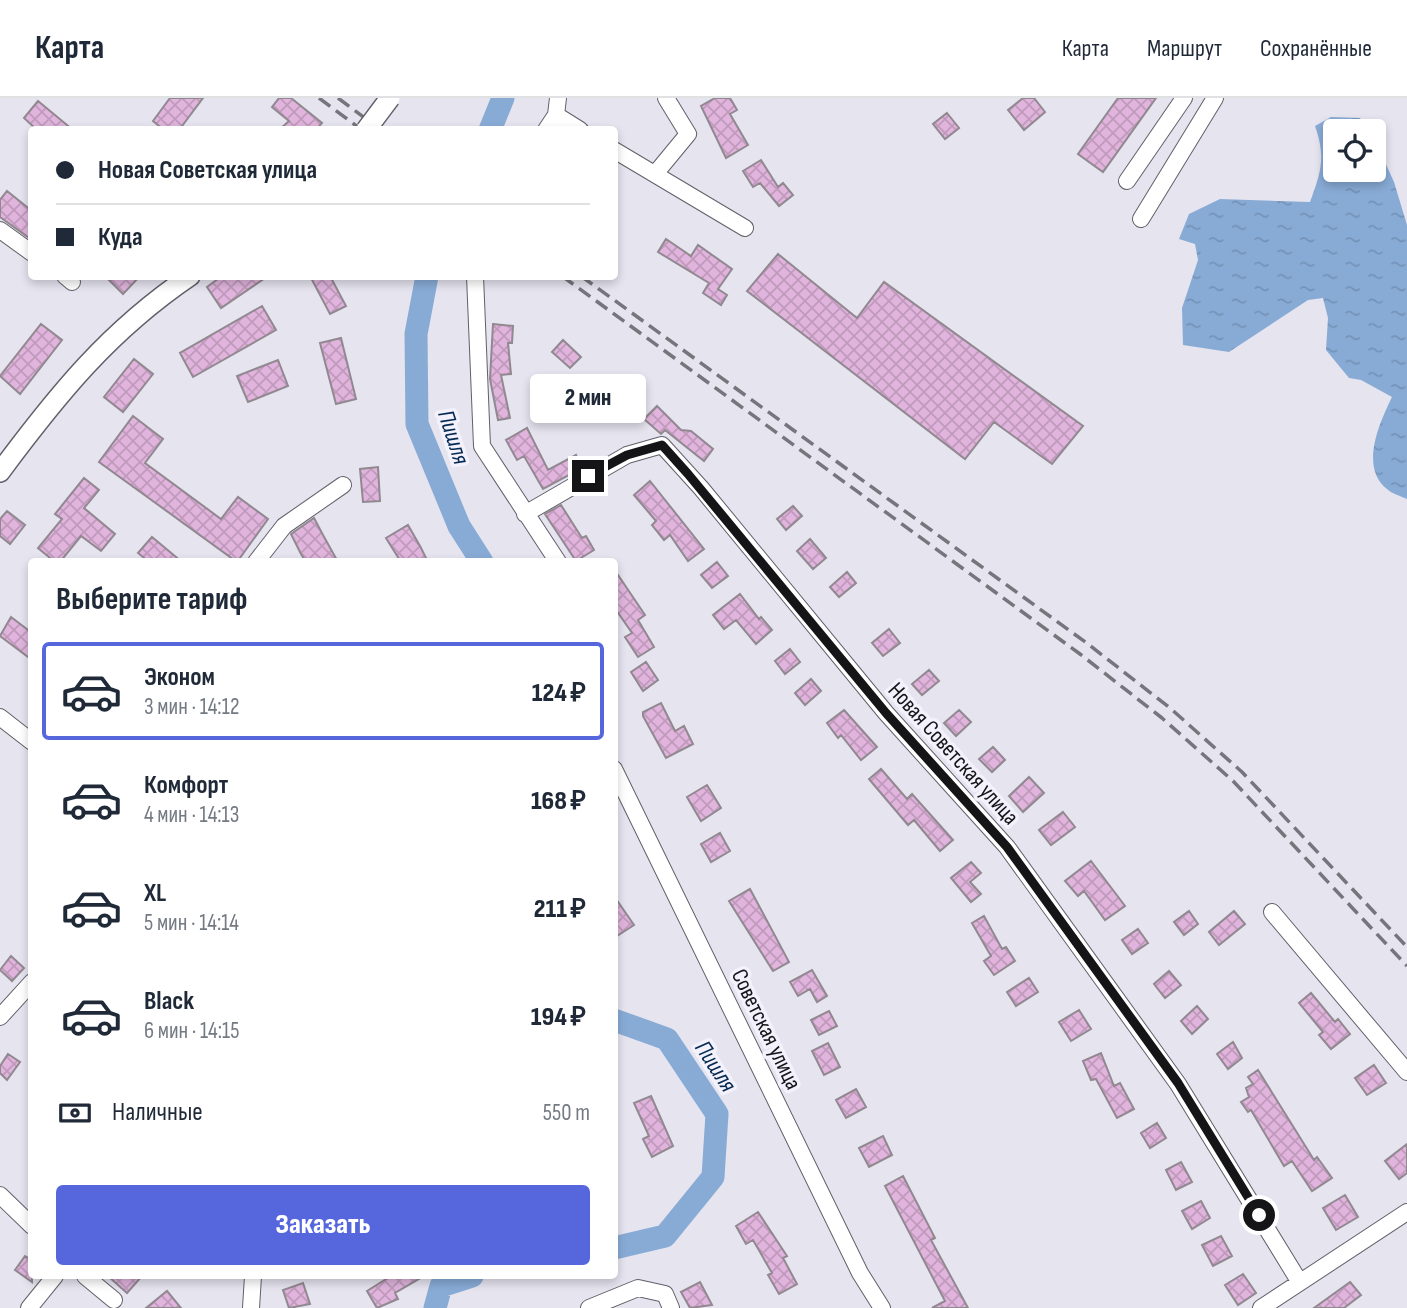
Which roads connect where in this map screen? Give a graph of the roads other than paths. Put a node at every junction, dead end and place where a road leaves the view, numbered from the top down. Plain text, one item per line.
1 (390, 98) edge
2 (558, 98) edge
3 (666, 98) edge
4 (1184, 98) edge
5 (1215, 98) edge
6 (556, 115) junction
7 (369, 126) edge
8 (549, 126) edge
9 (574, 126) edge
10 (618, 152) edge
11 (655, 174) junction
12 (1127, 181) dead end
13 (1141, 219) dead end
14 (745, 228) dead end
15 (0, 230) edge
16 (28, 250) edge
17 (184, 280) edge
18 (475, 280) edge
19 (0, 472) edge
20 (343, 485) dead end
21 (525, 514) junction
22 (259, 558) edge
23 (555, 558) edge
24 (0, 717) edge
25 (28, 739) edge
26 (618, 777) edge
27 (1272, 912) dead end
28 (28, 986) edge
29 (0, 1017) edge
30 (1407, 1072) edge
31 (0, 1195) edge
32 (1407, 1212) edge
33 (28, 1222) edge
34 (53, 1279) edge
35 (89, 1279) edge
36 (253, 1279) edge
37 (1299, 1281) junction
38 (114, 1300) dead end
39 (1281, 1303) edge
40 (29, 1308) edge
41 (251, 1308) edge
42 (589, 1308) edge
43 (671, 1308) edge
44 (882, 1308) edge
45 (1261, 1308) edge

1 - 7 main road, bridge
2 - 6 street
3 - 11 street
4 - 12 street
5 - 13 street
6 - 8 street
6 - 9 street
10 - 11 street
11 - 14 street
15 - 16 street
17 - 19 main road
18 - 21 street
20 - 22 street
21 - 23 street
21 - 37 street, Новая Советская улица
24 - 25 street
26 - 44 street, Советская улица
27 - 30 street
28 - 29 street
31 - 33 street
32 - 37 street
34 - 40 street
35 - 38 street
36 - 41 street
37 - 39 street
39 - 45 street
42 - 43 street

